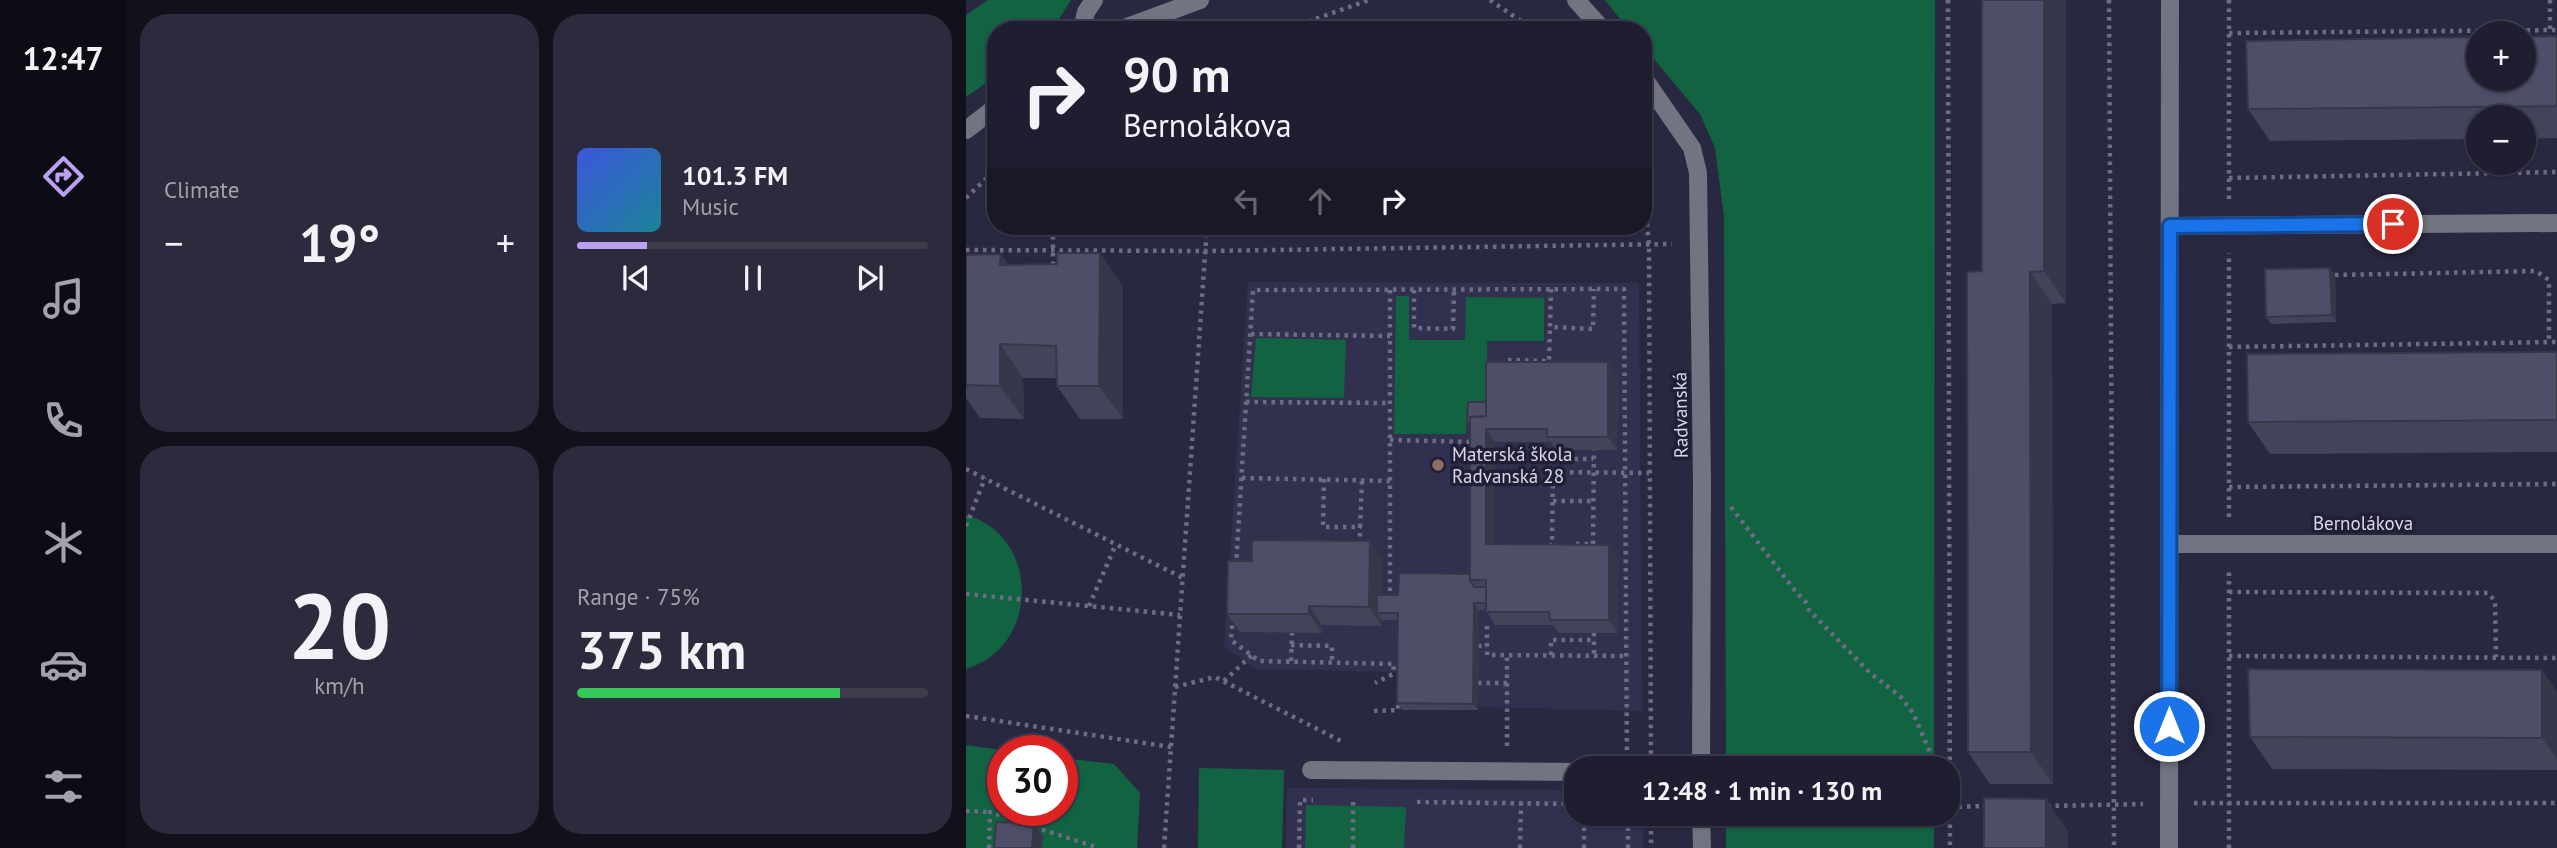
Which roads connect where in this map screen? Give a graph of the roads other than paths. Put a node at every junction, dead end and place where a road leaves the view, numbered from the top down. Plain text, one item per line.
1 (1094, 0) edge
2 (1200, 0) edge
3 (1576, 0) edge
4 (2170, 0) edge
5 (1084, 21) edge
6 (1143, 21) edge
7 (1596, 21) edge
8 (1652, 90) edge
9 (987, 114) edge
10 (966, 130) edge
11 (2557, 223) edge
12 (2170, 226) junction
13 (2169, 544) junction
14 (2557, 544) edge
15 (1701, 756) edge
16 (1311, 770) dead end
17 (1564, 772) edge
18 (1702, 826) edge
19 (1702, 848) edge
20 (2169, 848) edge

1 - 5 street
2 - 6 street
3 - 7 street
4 - 12 street
8 - 15 street, Radvanská
9 - 10 street
11 - 12 street
12 - 13 street
13 - 14 street, Bernolákova
13 - 20 street
16 - 17 street
18 - 19 street

